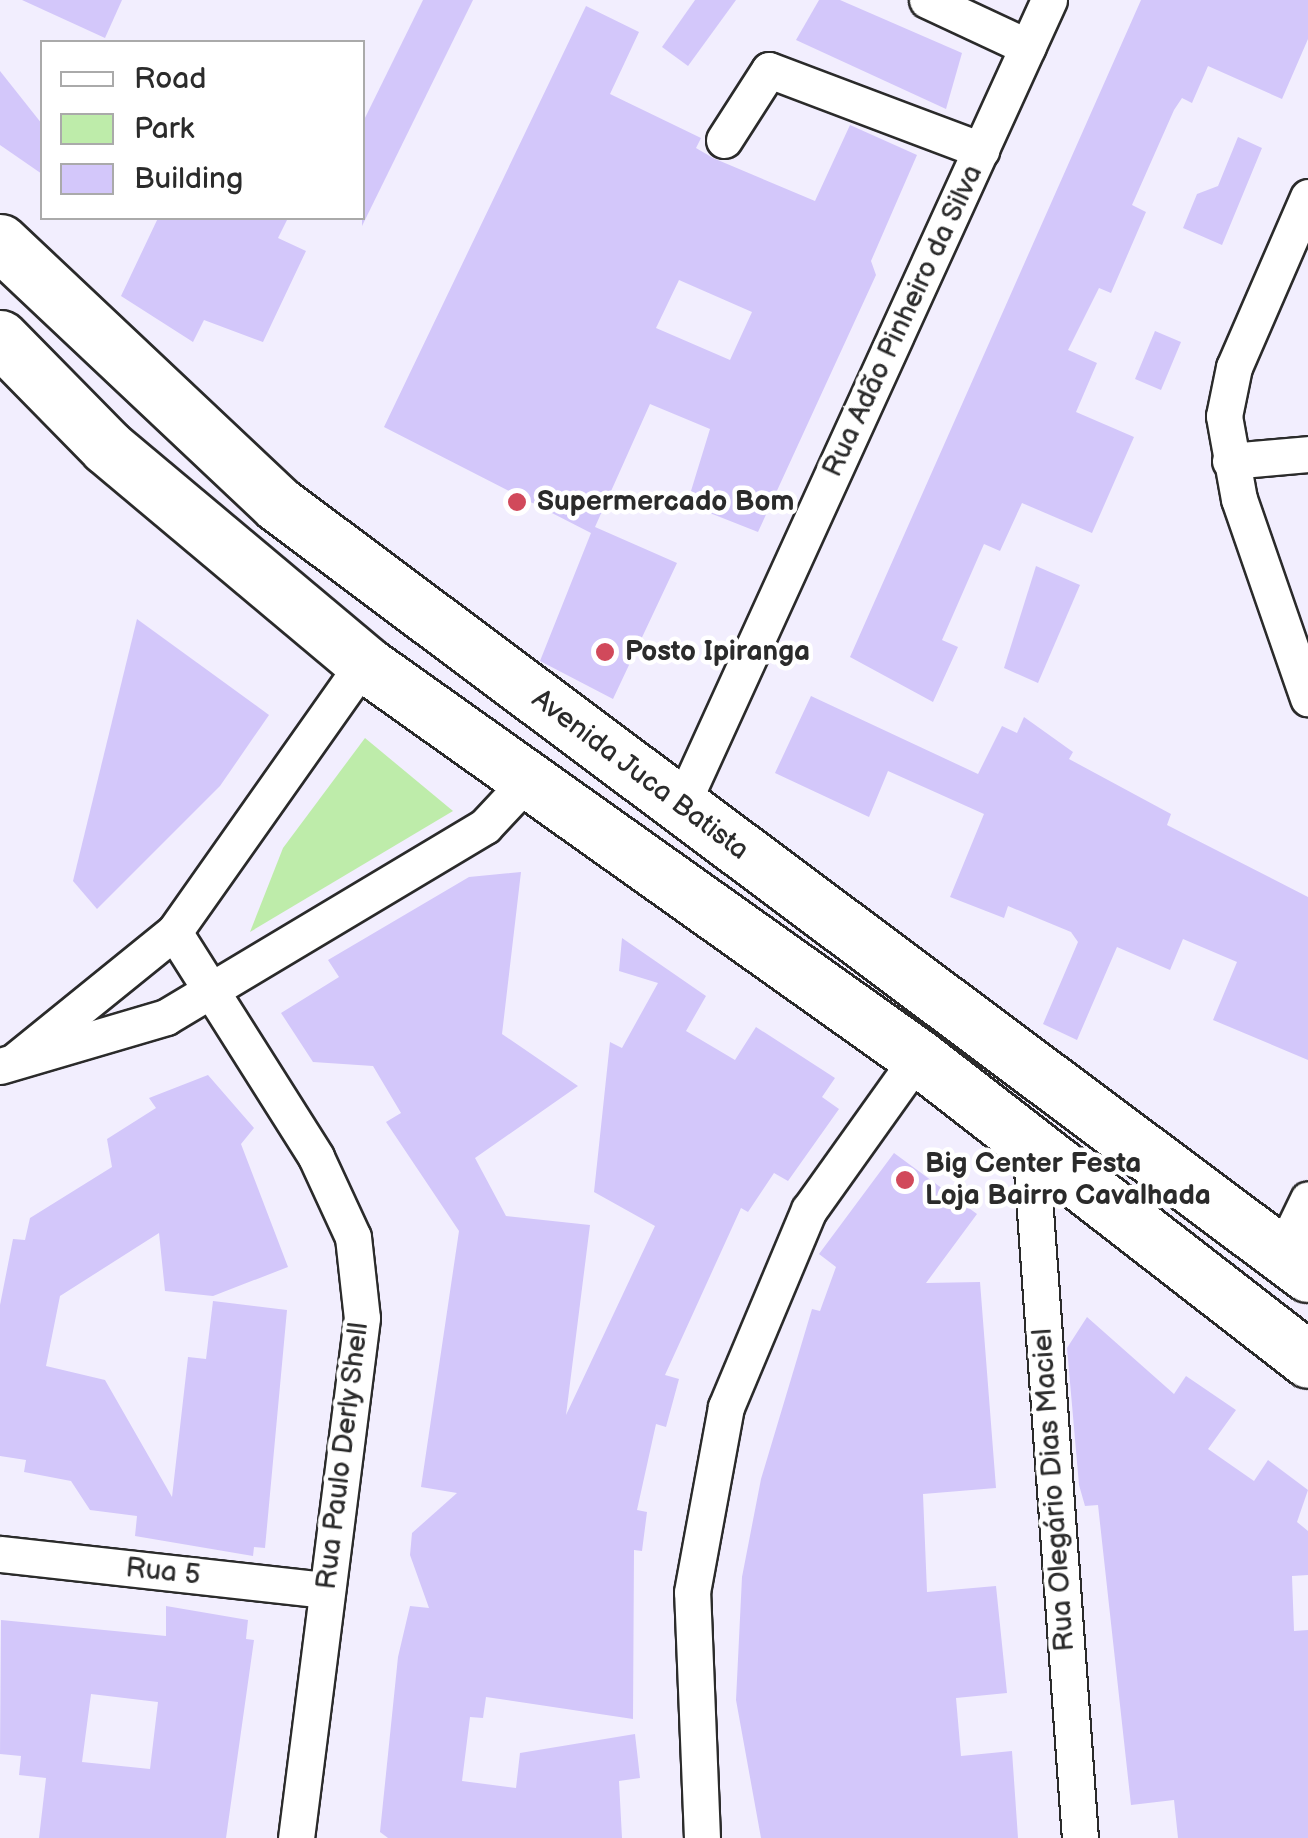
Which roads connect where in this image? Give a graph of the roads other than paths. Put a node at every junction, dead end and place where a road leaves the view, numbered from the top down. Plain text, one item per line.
1 (927, 0) edge
2 (1049, 0) edge
3 (1028, 47) junction
4 (724, 140) dead end
5 (981, 150) junction
6 (1308, 198) edge
7 (0, 242) edge
8 (0, 338) edge
9 (1308, 454) edge
10 (1230, 461) junction
11 (364, 663) junction
12 (1308, 698) edge
13 (528, 780) junction
14 (682, 806) junction
15 (174, 932) junction
16 (212, 990) junction
17 (918, 1057) junction
18 (6, 1065) edge
19 (1030, 1141) junction
20 (1308, 1199) edge
21 (1294, 1266) edge
22 (1308, 1360) edge
23 (0, 1554) edge
24 (327, 1590) junction
25 (296, 1838) edge
26 (702, 1838) edge
27 (1080, 1838) edge

1 - 3 street
2 - 3 street, Rua Adão Pinheiro da Silva
3 - 5 street, Rua Adão Pinheiro da Silva
4 - 5 street
5 - 14 street, Rua Adão Pinheiro da Silva
6 - 10 street
7 - 14 main road, Avenida Juca Batista
8 - 11 main road
9 - 10 street
10 - 12 street
11 - 13 main road
11 - 15 street
13 - 16 street
13 - 17 main road
14 - 21 main road, Avenida Juca Batista
15 - 16 street, Rua Paulo Derly Shell
15 - 18 street
16 - 18 street
16 - 24 street, Rua Paulo Derly Shell
17 - 19 main road
17 - 26 street
19 - 22 main road
19 - 27 street, Rua Olegário Dias Maciel
20 - 21 street
23 - 24 street, Rua 5
24 - 25 street, Rua Paulo Derly Shell

